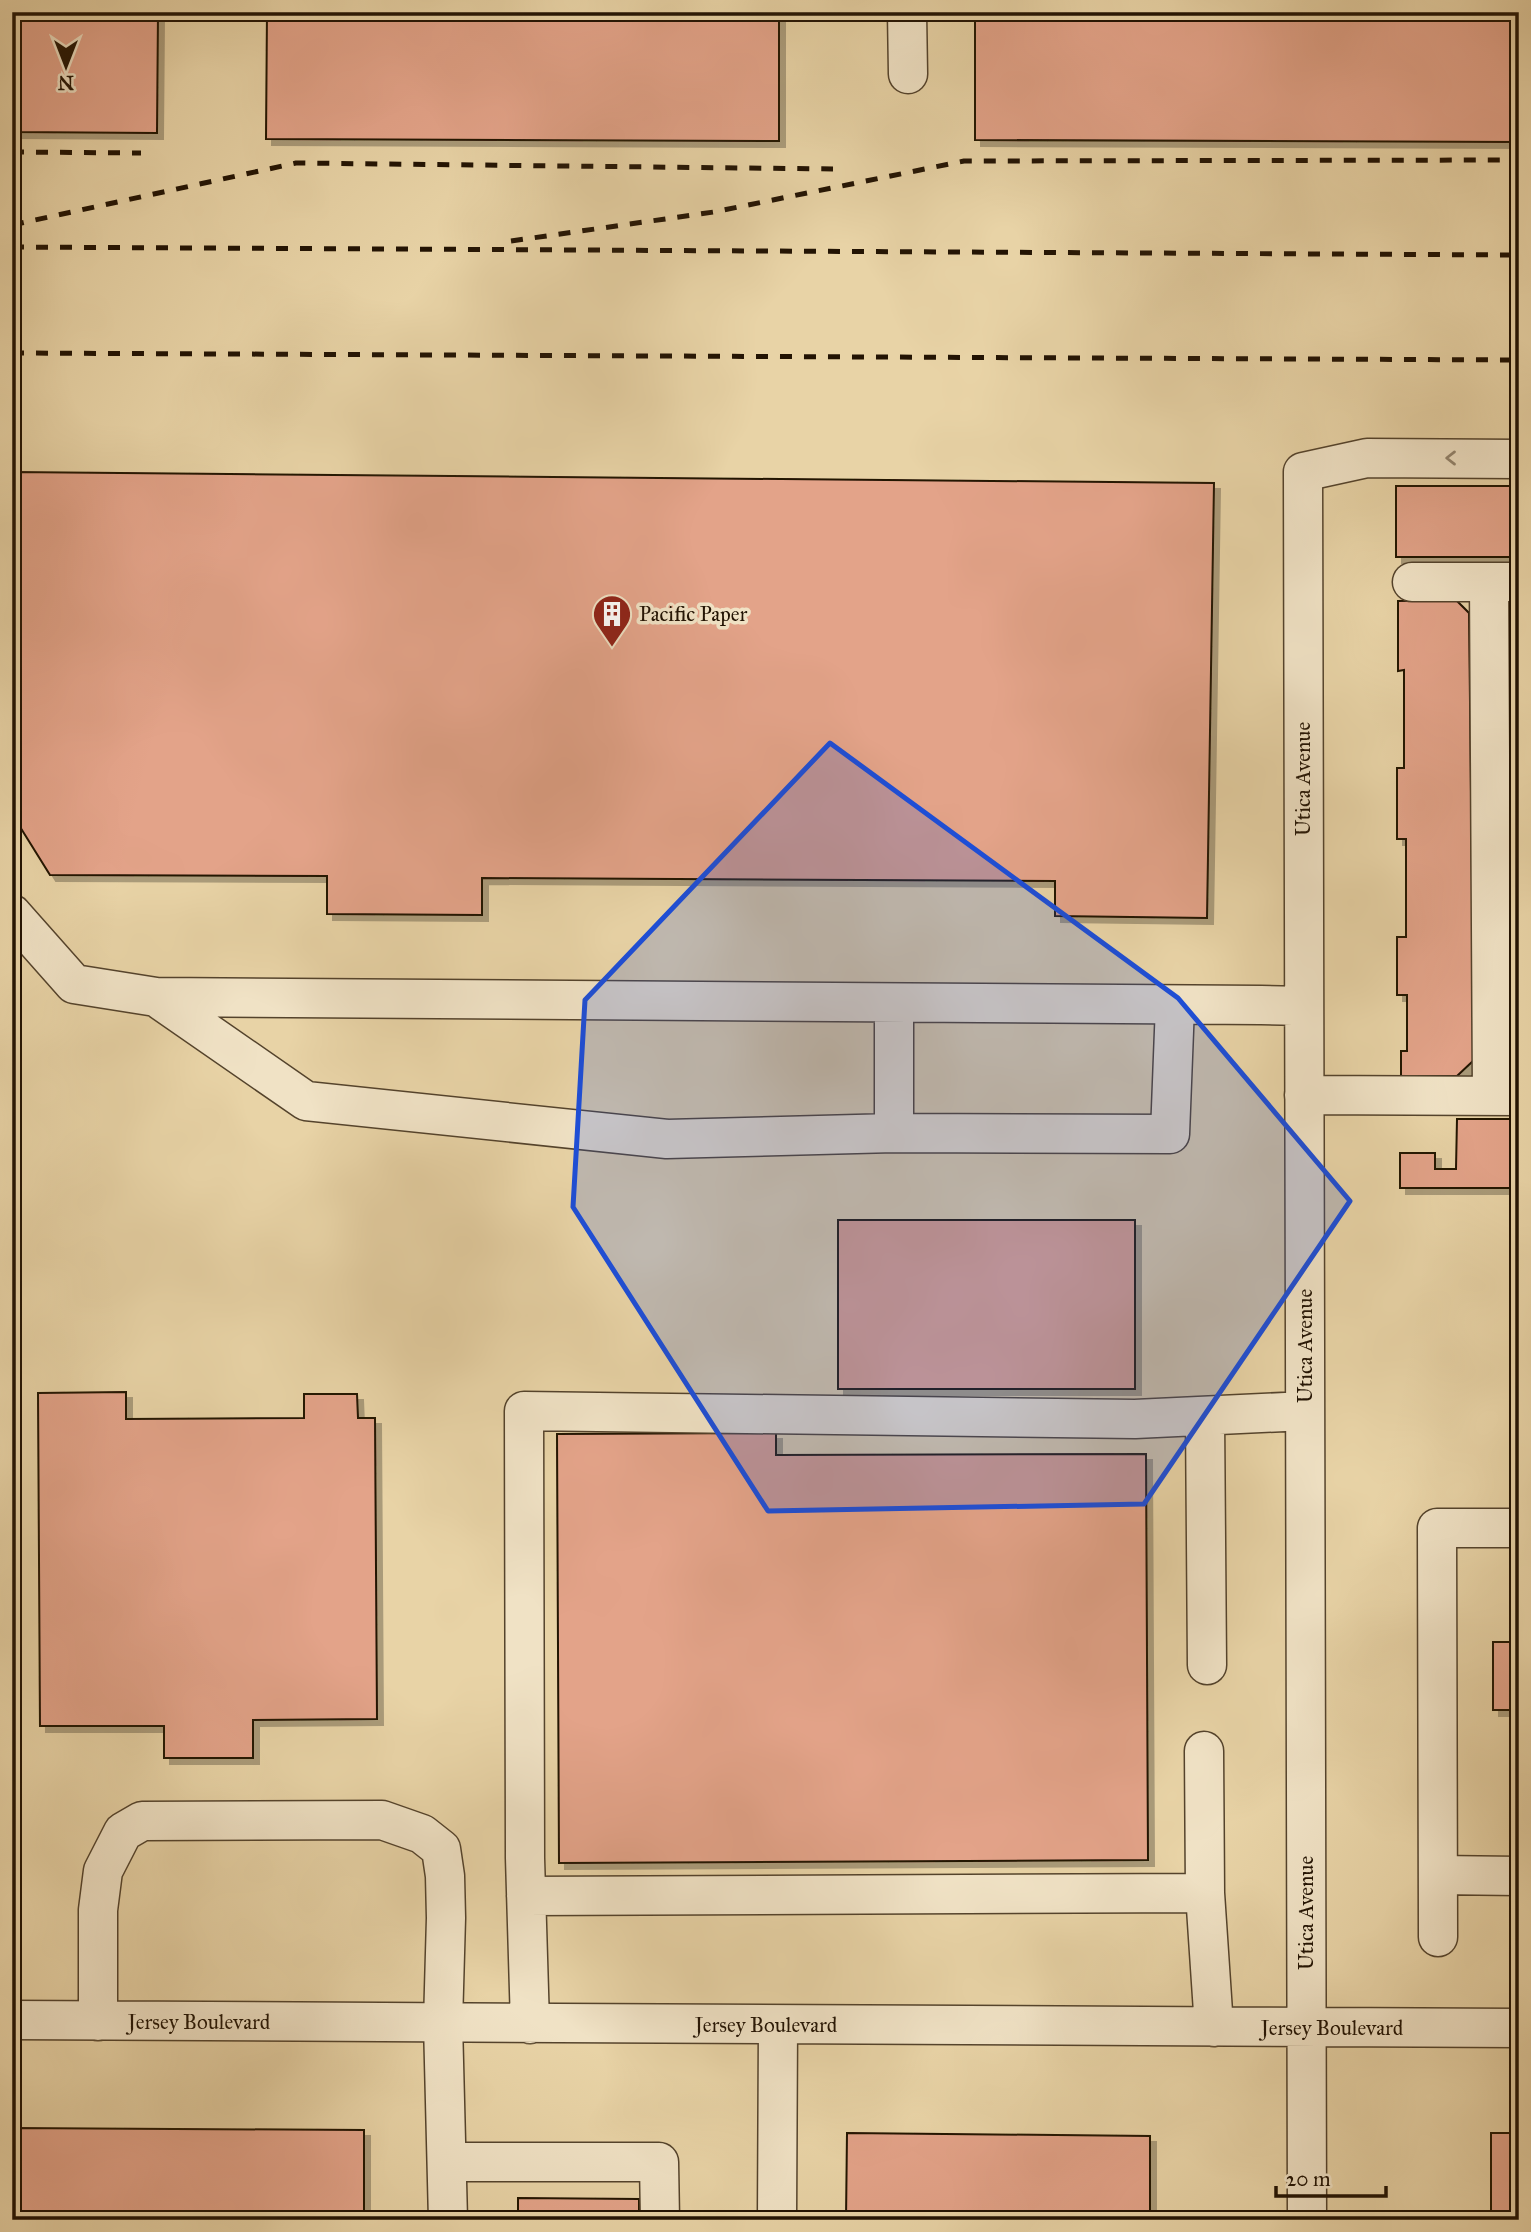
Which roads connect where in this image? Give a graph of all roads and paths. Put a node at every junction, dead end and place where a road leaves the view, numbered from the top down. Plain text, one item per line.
1 (908, 12) edge
2 (908, 74) dead end
3 (1519, 459) edge
4 (1412, 582) dead end
5 (1504, 582) edge
6 (12, 914) edge
7 (156, 997) junction
8 (894, 1003) junction
9 (1175, 1004) junction
10 (1304, 1006) junction
11 (1304, 1095) junction
12 (1506, 1096) edge
13 (894, 1133) junction
14 (1305, 1411) junction
15 (1205, 1416) junction
16 (1519, 1528) edge
17 (1207, 1665) dead end
18 (1204, 1751) dead end
19 (1438, 1875) junction
20 (1519, 1876) edge
21 (1205, 1893) junction
22 (526, 1896) junction
23 (1438, 1937) dead end
24 (12, 2020) edge
25 (98, 2021) junction
26 (443, 2023) junction
27 (530, 2024) junction
28 (778, 2025) junction
29 (1214, 2027) junction
30 (1306, 2028) junction
31 (1519, 2028) edge
32 (448, 2162) junction
33 (448, 2220) edge
34 (660, 2220) edge
35 (777, 2220) edge
36 (1307, 2220) edge

1 - 2 street
3 -> 10 street, Utica Avenue
4 - 5 street
5 - 12 street
6 - 7 street
7 - 8 street
7 - 13 street
8 - 9 street
8 - 13 street
9 - 10 street
9 - 13 street
10 - 11 street, Utica Avenue
11 - 12 street
11 - 14 street, Utica Avenue
14 - 15 street
14 - 30 street, Utica Avenue
15 - 17 street
15 - 22 street
16 - 19 street
18 - 21 street
19 - 20 street
19 - 23 street
21 - 22 street
21 - 29 street
22 - 27 street
24 - 25 street, Jersey Boulevard
25 - 26 street, Jersey Boulevard
25 - 26 street
26 - 27 street, Jersey Boulevard
26 - 32 street
27 - 28 street, Jersey Boulevard
28 - 29 street, Jersey Boulevard
28 - 35 street
29 - 30 street, Jersey Boulevard
30 - 31 street, Jersey Boulevard
30 - 36 street, Utica Avenue
32 - 33 street
32 - 34 street

